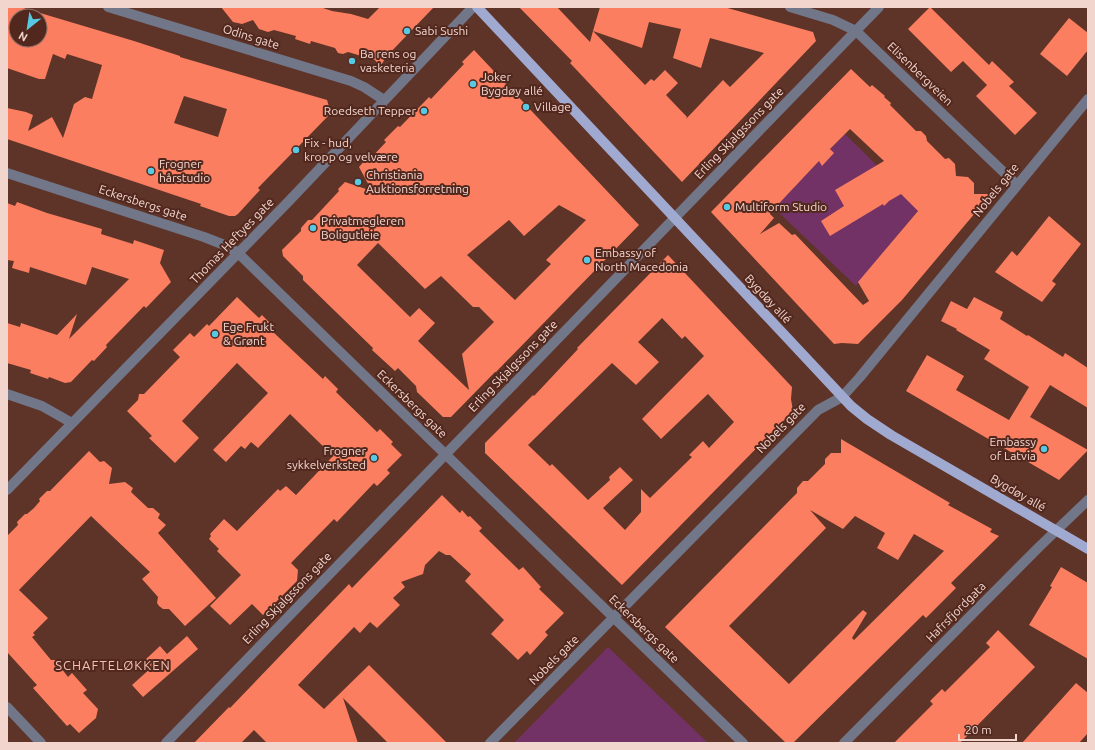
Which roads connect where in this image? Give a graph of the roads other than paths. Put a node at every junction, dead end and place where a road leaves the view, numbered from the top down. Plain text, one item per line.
1 (108, 7) edge
2 (473, 7) edge
3 (477, 7) edge
4 (790, 7) edge
5 (879, 7) edge
6 (856, 31) junction
7 (1088, 99) edge
8 (384, 100) junction
9 (7, 172) edge
10 (1017, 185) junction
11 (675, 218) junction
12 (238, 253) junction
13 (7, 394) edge
14 (842, 397) junction
15 (72, 423) junction
16 (445, 454) junction
17 (7, 490) edge
18 (1088, 500) edge
19 (1056, 530) junction
20 (1088, 549) edge
21 (614, 618) junction
22 (7, 707) edge
23 (41, 743) edge
24 (166, 743) edge
25 (490, 743) edge
26 (743, 743) edge
27 (844, 743) edge

1 - 8 street, Odins gate
2 - 8 street, Thomas Heftyes gate
3 - 11 main road, Bygdøy allé
4 - 6 street, Elisenbergveien
5 - 6 street, Erling Skjalgssons gate
6 - 10 street, Elisenbergveien
6 - 11 street, Erling Skjalgssons gate
7 - 10 street, Nobels gate
8 - 12 street, Thomas Heftyes gate
9 - 12 street, Eckersbergs gate
10 - 14 street, Nobels gate
11 - 14 main road, Bygdøy allé
11 - 16 street, Erling Skjalgssons gate
12 - 15 street, Thomas Heftyes gate
12 - 16 street, Eckersbergs gate
13 - 15 street
14 - 19 main road, Bygdøy allé
14 - 21 street, Nobels gate
15 - 17 street, Thomas Heftyes gate
16 - 21 street, Eckersbergs gate
16 - 24 street, Erling Skjalgssons gate
18 - 19 street, Hafrsfjordgata
19 - 20 main road, Bygdøy allé
19 - 27 street, Hafrsfjordgata
21 - 25 street, Nobels gate
21 - 26 street, Eckersbergs gate
22 - 23 street

